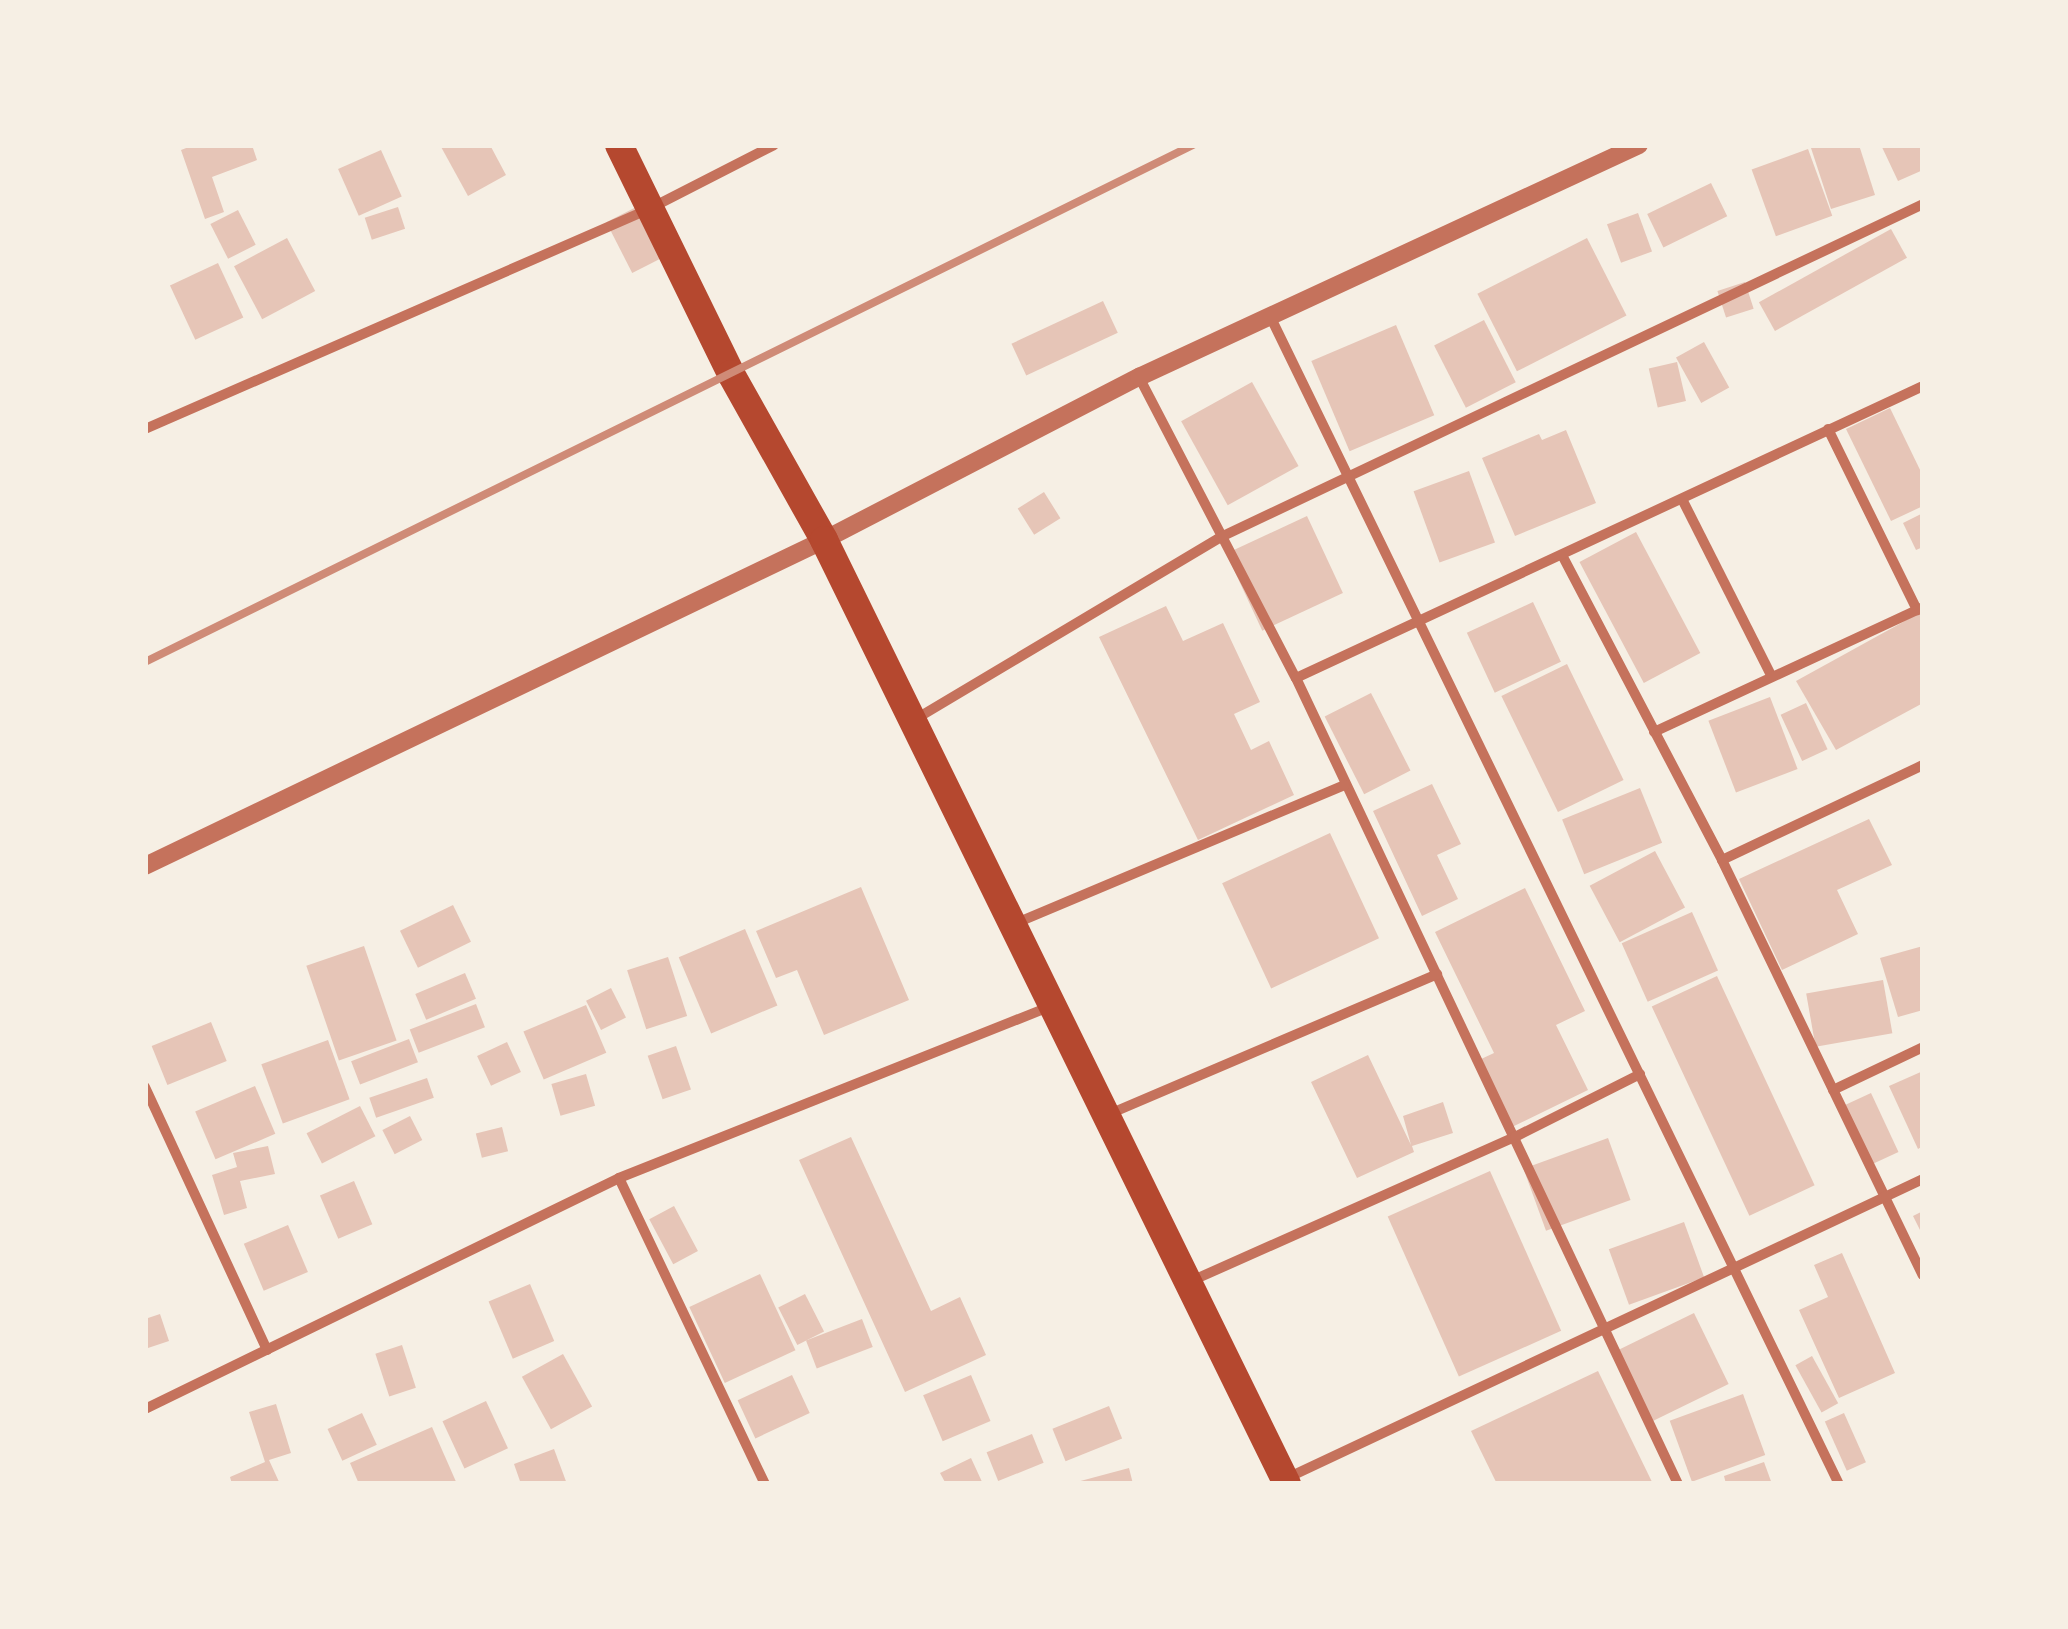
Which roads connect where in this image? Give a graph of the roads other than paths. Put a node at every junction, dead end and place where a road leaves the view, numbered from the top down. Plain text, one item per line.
1 (620, 145) edge
2 (774, 145) edge
3 (1638, 145) edge
4 (1923, 204) edge
5 (649, 209) junction
6 (1270, 316) junction
7 (1139, 377) junction
8 (1923, 386) edge
9 (145, 429) edge
10 (1828, 429) junction
11 (1351, 476) junction
12 (1682, 498) junction
13 (1223, 536) junction
14 (824, 540) junction
15 (1562, 555) junction
16 (1920, 608) edge
17 (1422, 620) junction
18 (1771, 675) junction
19 (1296, 678) junction
20 (912, 721) junction
21 (1654, 732) junction
22 (1920, 766) edge
23 (1923, 780) edge
24 (1344, 785) junction
25 (1722, 860) junction
26 (145, 866) edge
27 (1012, 925) junction
28 (1438, 974) junction
29 (1052, 1005) junction
30 (1923, 1047) edge
31 (1640, 1074) junction
32 (145, 1087) edge
33 (1833, 1090) junction
34 (1106, 1115) junction
35 (1515, 1136) junction
36 (619, 1178) junction
37 (1923, 1178) edge
38 (1884, 1196) junction
39 (1732, 1265) junction
40 (1923, 1275) edge
41 (1188, 1282) junction
42 (1606, 1328) junction
43 (268, 1350) junction
44 (145, 1410) edge
45 (1285, 1482) edge
46 (764, 1484) edge
47 (1678, 1484) edge
48 (1839, 1484) edge

1 - 5 highway
2 - 5 street
3 - 6 street
4 - 11 street
5 - 9 street
5 - 14 highway
6 - 7 street
6 - 11 street
7 - 13 street
7 - 14 street
8 - 10 street
10 - 12 street
10 - 16 street
11 - 13 street
11 - 17 street
12 - 15 street
12 - 18 street
13 - 19 street
13 - 20 street
14 - 20 highway
14 - 26 street
15 - 17 street
15 - 21 street
16 - 18 street
17 - 19 street
17 - 31 street
18 - 21 street
19 - 24 street
20 - 27 highway
21 - 25 street
22 - 23 street
22 - 25 street
24 - 27 street
24 - 28 street
25 - 33 street
27 - 29 highway
28 - 34 street
28 - 35 street
29 - 34 highway
29 - 36 street
30 - 33 street
31 - 35 street
31 - 39 street
32 - 43 street
33 - 38 street
34 - 41 highway
35 - 41 street
35 - 42 street
36 - 43 street
36 - 46 street
37 - 38 street
38 - 39 street
38 - 40 street
39 - 42 street
39 - 48 street
41 - 45 highway
42 - 45 street
42 - 47 street
43 - 44 street

